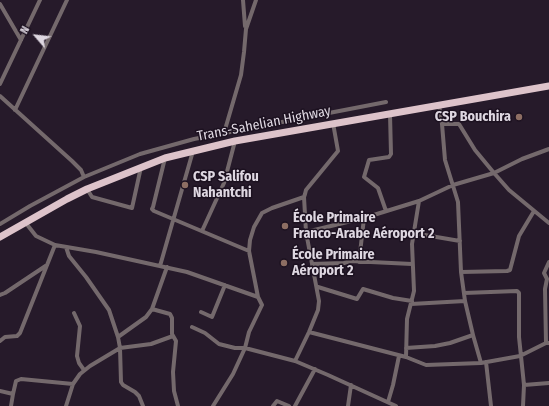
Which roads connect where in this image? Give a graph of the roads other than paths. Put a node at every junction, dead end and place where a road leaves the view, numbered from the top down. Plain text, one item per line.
1 (40, 0) edge
2 (67, 0) edge
3 (243, 0) edge
4 (256, 0) edge
5 (0, 4) edge
6 (246, 29) junction
7 (21, 40) junction
8 (0, 84) edge
9 (549, 86) edge
10 (0, 96) edge
11 (386, 102) dead end
12 (439, 105) junction
13 (15, 110) junction
14 (390, 114) junction
15 (333, 123) junction
16 (442, 124) junction
17 (224, 133) junction
18 (235, 141) junction
19 (549, 149) edge
20 (193, 150) junction
21 (165, 158) junction
22 (142, 167) junction
23 (494, 173) junction
24 (84, 177) junction
25 (453, 185) junction
26 (87, 189) junction
27 (304, 197) junction
28 (419, 201) junction
29 (386, 211) junction
30 (534, 211) junction
31 (364, 218) junction
32 (173, 220) junction
33 (25, 222) junction
34 (549, 223) edge
35 (0, 224) edge
36 (202, 231) junction
37 (306, 232) junction
38 (413, 233) junction
39 (0, 237) edge
40 (460, 241) junction
41 (55, 245) junction
42 (66, 247) junction
43 (249, 252) junction
44 (359, 262) junction
45 (549, 262) edge
46 (48, 264) junction
47 (312, 264) junction
48 (412, 264) junction
49 (160, 266) junction
50 (167, 267) junction
51 (461, 272) junction
52 (225, 285) junction
53 (318, 287) junction
54 (464, 293) junction
55 (0, 295) edge
56 (258, 297) junction
57 (465, 301) junction
58 (412, 303) junction
59 (152, 309) junction
60 (201, 312) dead end
61 (74, 313) dead end
62 (192, 327) dead end
63 (310, 332) junction
64 (473, 335) junction
65 (173, 336) junction
66 (118, 337) junction
67 (0, 341) edge
68 (548, 343) edge
69 (120, 348) junction
70 (245, 348) junction
71 (406, 348) junction
72 (399, 356) junction
73 (520, 356) junction
74 (406, 357) junction
75 (295, 361) junction
76 (486, 362) junction
77 (481, 363) junction
78 (315, 369) junction
79 (84, 370) junction
80 (549, 383) edge
81 (73, 384) junction
82 (524, 385) junction
83 (351, 386) junction
84 (0, 391) edge
85 (13, 394) junction
86 (388, 402) junction
87 (11, 406) edge
88 (66, 406) edge
89 (143, 406) edge
90 (178, 406) edge
91 (213, 406) edge
92 (273, 406) edge
93 (288, 406) edge
94 (296, 406) edge
95 (348, 406) edge
96 (396, 406) edge
97 (491, 406) edge
98 (523, 406) edge

1 - 7 street
2 - 13 street
3 - 6 street
4 - 6 street
5 - 7 street
6 - 17 street
7 - 8 street
9 - 12 highway, Trans-Sahelian Highway
10 - 13 street
11 - 17 street
12 - 14 highway, Trans-Sahelian Highway
12 - 16 street
13 - 24 street
14 - 15 highway, Trans-Sahelian Highway
14 - 29 street
15 - 18 highway, Trans-Sahelian Highway
15 - 27 street
16 - 23 street
16 - 25 street
17 - 24 street
18 - 20 highway, Trans-Sahelian Highway
18 - 36 street
19 - 23 street
20 - 21 highway, Trans-Sahelian Highway
20 - 32 street
21 - 22 highway, Trans-Sahelian Highway
21 - 32 street
22 - 26 highway, Trans-Sahelian Highway
22 - 26 street
23 - 25 street
23 - 30 street
24 - 35 street
25 - 28 street
25 - 40 street
26 - 33 highway, Trans-Sahelian Highway
27 - 37 street
27 - 43 street
28 - 29 street
28 - 38 street
29 - 31 street
30 - 34 street
30 - 51 street
31 - 37 street
31 - 44 street
32 - 36 street
32 - 49 street
33 - 39 highway, Trans-Sahelian Highway
33 - 41 street
36 - 43 street
37 - 47 street
38 - 40 street
38 - 48 street
40 - 51 street
41 - 42 street
41 - 46 street
42 - 49 street
42 - 66 street
43 - 56 street
44 - 47 street
44 - 48 street
45 - 68 street
46 - 55 street
46 - 67 street
47 - 53 street
48 - 58 street
49 - 50 street
50 - 52 street
50 - 59 street
51 - 54 street
52 - 56 street
52 - 60 street
53 - 58 street
53 - 63 street
54 - 57 street
54 - 73 street
56 - 70 street
57 - 58 street
57 - 64 street
58 - 71 street
59 - 65 street
59 - 66 street
61 - 79 street
62 - 70 street
63 - 72 street
63 - 75 street
64 - 71 street
64 - 77 street
65 - 69 street
65 - 90 street
66 - 69 street
68 - 73 street
69 - 79 street
69 - 89 street
70 - 75 street
70 - 91 street
71 - 74 street
72 - 74 street
72 - 86 street
73 - 76 street
73 - 82 street
74 - 77 street
75 - 78 street
76 - 77 street
76 - 97 street
78 - 83 street
78 - 94 street
79 - 81 street
80 - 82 street
81 - 85 street
81 - 88 street
82 - 98 street
83 - 86 street
83 - 95 street
84 - 85 street
85 - 87 street
86 - 96 street
92 - 93 street

